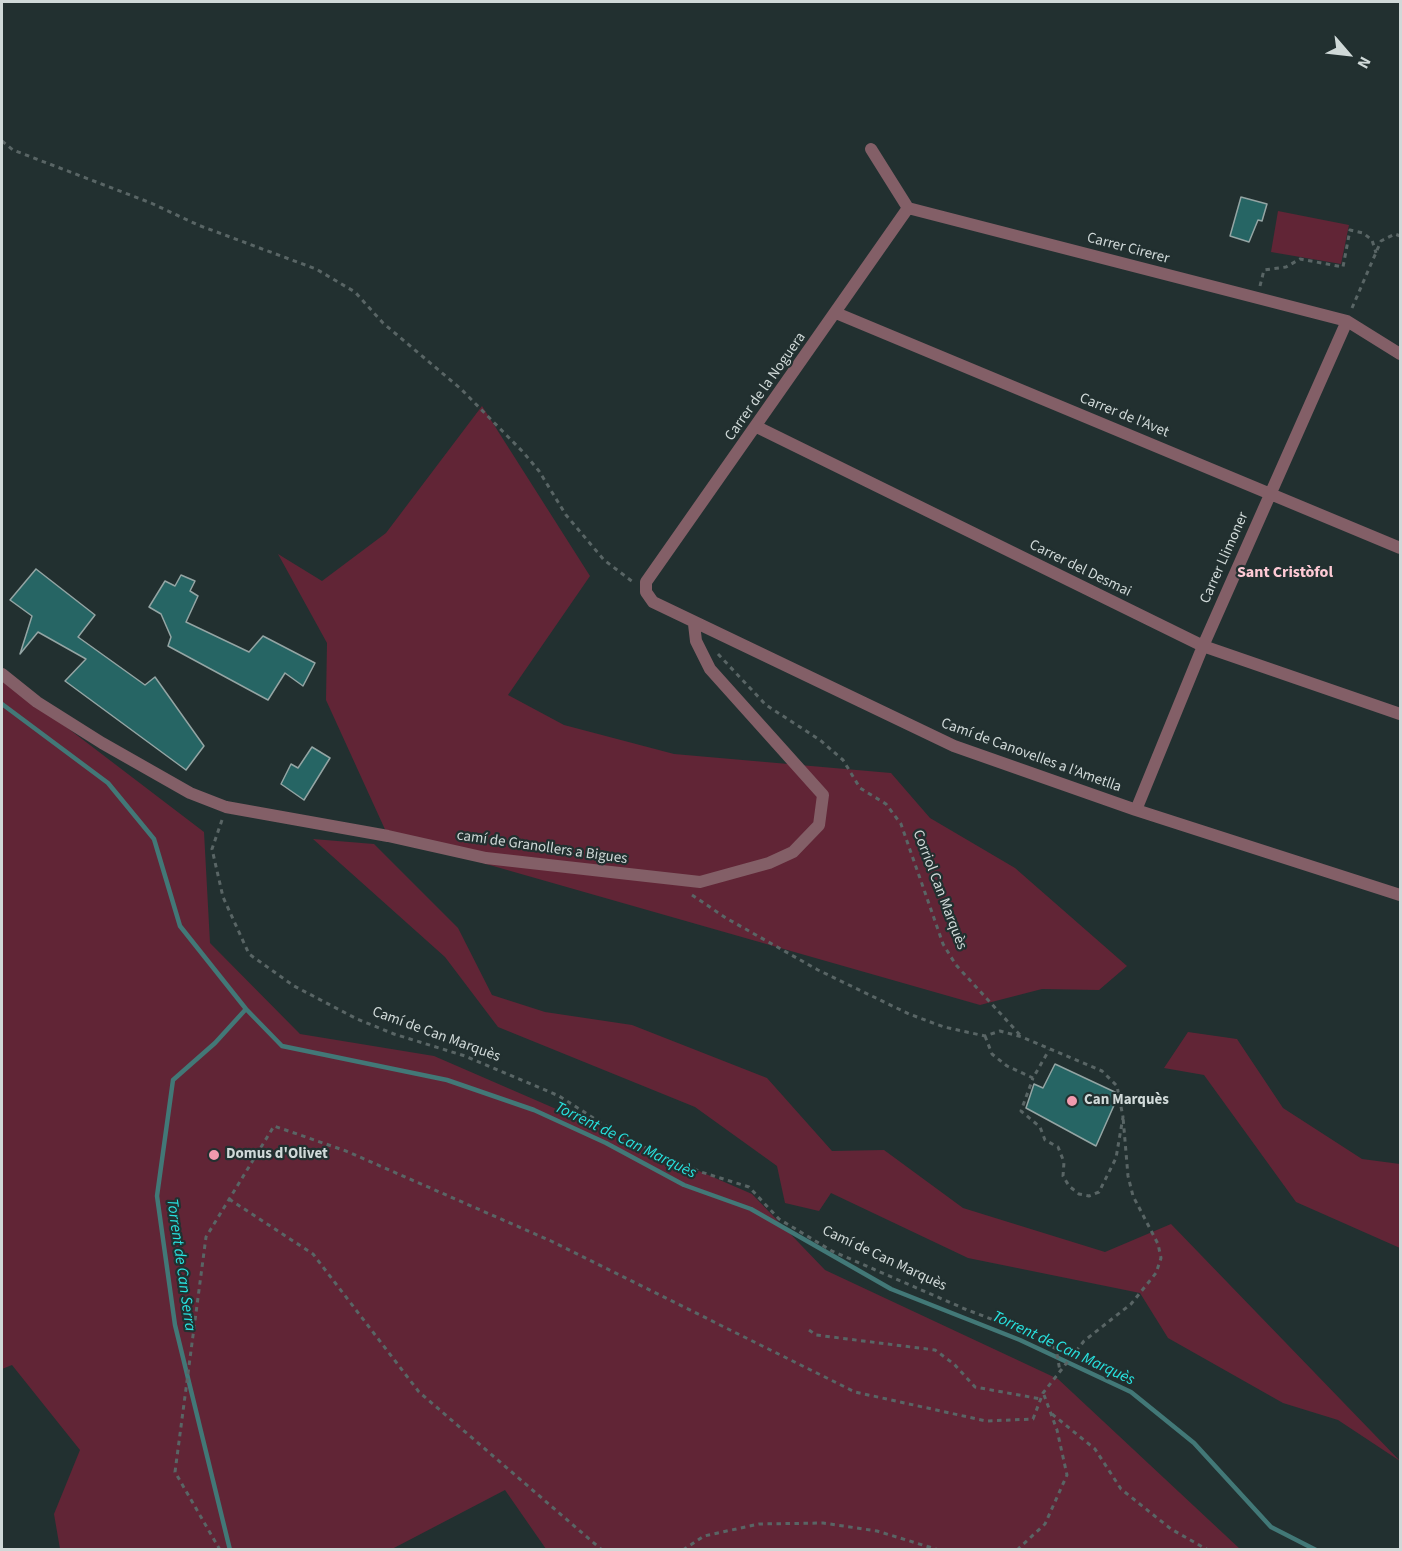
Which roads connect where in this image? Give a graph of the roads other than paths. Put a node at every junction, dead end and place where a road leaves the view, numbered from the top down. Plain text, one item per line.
1 (872, 149) dead end
2 (908, 208) junction
3 (836, 313) junction
4 (1347, 321) junction
5 (1401, 354) edge
6 (757, 427) junction
7 (1270, 493) junction
8 (1401, 548) edge
9 (646, 587) joint
10 (694, 624) junction
11 (1203, 646) junction
12 (2, 674) edge
13 (1401, 714) edge
14 (1136, 810) junction
15 (1401, 895) edge

1 - 2 street
2 - 3 street, Carrer de la Noguera
2 - 4 street, Carrer Cirerer
3 - 6 street, Carrer de la Noguera
3 - 7 street, Carrer de l'Avet
4 - 5 street, Carrer Cirerer
4 - 7 street, Carrer Llimoner
6 - 9 street, Carrer de la Noguera
6 - 11 street, Carrer del Desmai
7 - 8 street, Carrer de l'Avet
7 - 11 street, Carrer Llimoner
9 - 10 street, Camí de Canovelles a l'Ametlla
10 - 12 street, camí de Granollers a Bigues
10 - 14 street, Camí de Canovelles a l'Ametlla
11 - 13 street, Carrer del Desmai
11 - 14 street, Carrer Llimoner
14 - 15 street, Camí de Canovelles a l'Ametlla

